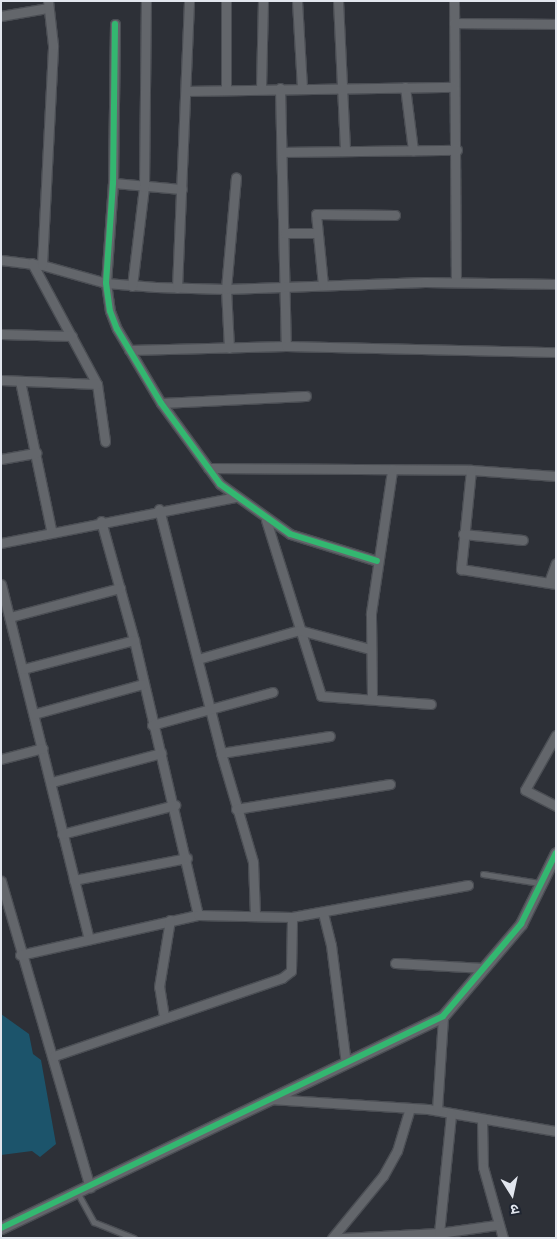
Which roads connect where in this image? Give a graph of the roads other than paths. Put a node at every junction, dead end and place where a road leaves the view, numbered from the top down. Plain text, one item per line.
1 (146, 1) edge
2 (189, 1) edge
3 (226, 1) edge
4 (263, 1) edge
5 (297, 1) edge
6 (338, 1) edge
7 (454, 1) edge
8 (48, 4) edge
9 (1, 16) edge
10 (454, 23) junction
11 (115, 24) dead end
12 (556, 24) edge
13 (405, 87) junction
14 (454, 87) junction
15 (262, 88) junction
16 (280, 88) junction
17 (302, 88) junction
18 (342, 88) junction
19 (226, 89) junction
20 (188, 91) junction
21 (345, 150) junction
22 (412, 150) junction
23 (457, 150) junction
24 (283, 152) junction
25 (236, 177) dead end
26 (113, 183) junction
27 (144, 187) junction
28 (182, 189) junction
29 (395, 215) dead end
30 (317, 232) junction
31 (285, 233) junction
32 (1, 260) edge
33 (32, 263) junction
34 (42, 265) junction
35 (456, 282) junction
36 (106, 283) junction
37 (556, 284) edge
38 (323, 285) junction
39 (132, 286) junction
40 (177, 288) junction
41 (285, 288) junction
42 (226, 289) junction
43 (1, 334) edge
44 (72, 336) junction
45 (286, 346) junction
46 (228, 348) junction
47 (129, 350) junction
48 (556, 352) edge
49 (1, 380) edge
50 (20, 381) junction
51 (97, 384) junction
52 (306, 396) dead end
53 (161, 403) junction
54 (104, 441) dead end
55 (36, 453) junction
56 (1, 459) edge
57 (208, 468) junction
58 (392, 470) junction
59 (471, 470) junction
60 (556, 476) edge
61 (235, 497) junction
62 (159, 509) junction
63 (266, 520) junction
64 (101, 521) junction
65 (51, 530) junction
66 (463, 534) junction
67 (523, 540) dead end
68 (1, 542) edge
69 (376, 561) junction
70 (556, 563) edge
71 (552, 583) edge
72 (1, 584) edge
73 (120, 588) junction
74 (10, 617) junction
75 (299, 630) junction
76 (134, 640) junction
77 (370, 649) junction
78 (198, 659) junction
79 (24, 669) junction
80 (143, 684) junction
81 (273, 692) dead end
82 (372, 698) junction
83 (431, 704) dead end
84 (210, 710) junction
85 (34, 714) junction
86 (152, 725) junction
87 (556, 735) edge
88 (330, 736) dead end
89 (43, 748) junction
90 (160, 753) junction
91 (221, 753) junction
92 (1, 759) edge
93 (52, 782) junction
94 (390, 784) dead end
95 (175, 805) junction
96 (556, 806) edge
97 (236, 808) junction
98 (62, 834) junction
99 (556, 853) edge
100 (187, 858) junction
101 (483, 874) dead end
102 (74, 880) junction
103 (1, 881) edge
104 (541, 884) junction
105 (468, 885) dead end
106 (323, 913) junction
107 (255, 914) junction
108 (198, 915) junction
109 (292, 917) junction
110 (170, 920) junction
111 (89, 939) junction
112 (20, 955) junction
113 (395, 963) dead end
114 (484, 968) junction
115 (443, 1016) junction
116 (160, 1018) junction
117 (54, 1056) junction
118 (346, 1063) junction
119 (270, 1099) junction
120 (410, 1108) junction
121 (437, 1110) junction
122 (451, 1114) junction
123 (482, 1120) junction
124 (556, 1131) edge
125 (90, 1187) junction
126 (78, 1193) junction
127 (496, 1225) junction
128 (1, 1228) edge
129 (439, 1233) junction
130 (134, 1238) edge
131 (332, 1238) edge
132 (342, 1238) edge
133 (503, 1238) edge

1 - 27 street
2 - 20 street
3 - 19 street
4 - 15 street
5 - 17 street
6 - 18 street
7 - 10 street
8 - 9 street
8 - 34 street
10 - 12 street
10 - 14 street
11 - 26 street
13 - 14 street
13 - 18 street
13 - 22 street
14 - 23 street
15 - 16 street
15 - 19 street
16 - 17 street
16 - 24 street
17 - 18 street
18 - 21 street
19 - 20 street
20 - 28 street
21 - 22 street
21 - 24 street
22 - 23 street
23 - 35 street
24 - 31 street
25 - 42 street
26 - 27 street
26 - 36 street
27 - 28 street
27 - 39 street
28 - 40 street
29 - 30 street
30 - 31 street
30 - 38 street
31 - 41 street
32 - 33 street
33 - 34 street
33 - 44 street
34 - 36 street
35 - 37 street
35 - 38 street
36 - 39 street
36 - 47 street
38 - 41 street
39 - 40 street
40 - 42 street
41 - 42 street
41 - 45 street
42 - 46 street
43 - 44 street
44 - 51 street
45 - 46 street
45 - 48 street
46 - 47 street
47 - 53 street
49 - 50 street
50 - 51 street
50 - 55 street
51 - 54 street
52 - 53 street
53 - 57 street
55 - 56 street
55 - 65 street
57 - 58 street
57 - 61 street
58 - 59 street
58 - 69 street
59 - 60 street
59 - 66 street
61 - 62 street
61 - 63 street
62 - 64 street
62 - 78 street
63 - 69 street
63 - 75 street
64 - 65 street
64 - 73 street
65 - 68 street
66 - 67 street
66 - 71 street
69 - 77 street
70 - 71 street
72 - 74 street
73 - 74 street
73 - 76 street
74 - 79 street
75 - 77 street
75 - 78 street
75 - 82 street
76 - 79 street
76 - 80 street
77 - 82 street
78 - 84 street
79 - 85 street
80 - 85 street
80 - 86 street
81 - 84 street
82 - 83 street
84 - 86 street
84 - 91 street
85 - 89 street
86 - 90 street
87 - 96 street
88 - 91 street
89 - 92 street
89 - 93 street
90 - 93 street
90 - 95 street
91 - 97 street
93 - 98 street
94 - 97 street
95 - 98 street
95 - 100 street
97 - 107 street
98 - 102 street
99 - 104 street
100 - 102 street
100 - 108 street
101 - 104 lane
102 - 111 street
103 - 112 street
104 - 114 street
105 - 106 street
106 - 109 street
106 - 118 street
107 - 108 street
107 - 109 street
108 - 110 street
109 - 116 street
110 - 111 street
110 - 116 street
111 - 112 street
112 - 117 street
113 - 114 street
114 - 115 street
115 - 118 street
115 - 121 street
116 - 117 street
117 - 125 street
118 - 119 street
119 - 120 street
119 - 125 street
120 - 121 street
120 - 131 street
121 - 122 street
122 - 123 street
122 - 129 street
123 - 124 street
123 - 127 street
125 - 126 street
126 - 128 street
126 - 130 lane
127 - 129 street
127 - 133 street
129 - 132 street

